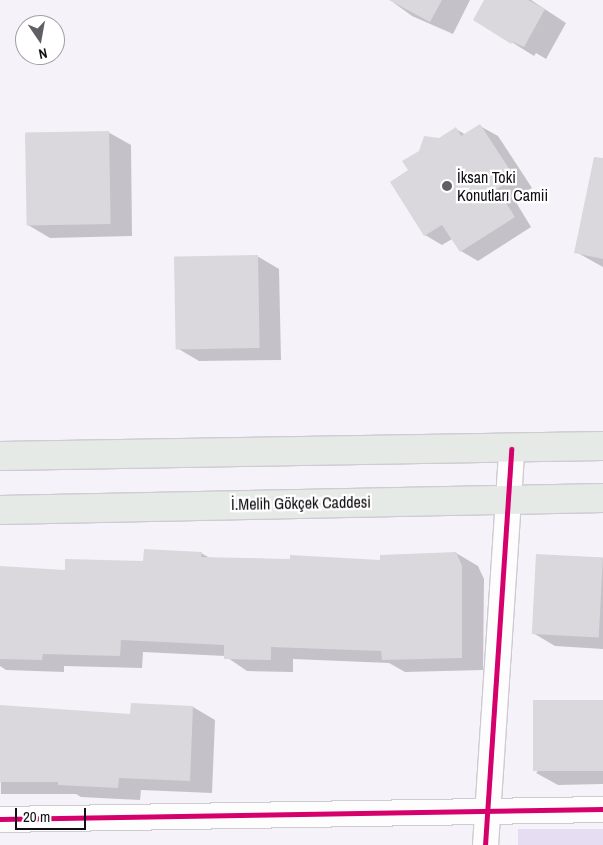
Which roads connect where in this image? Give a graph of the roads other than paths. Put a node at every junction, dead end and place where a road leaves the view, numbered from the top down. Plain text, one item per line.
1 (603, 446) edge
2 (510, 449) junction
3 (0, 456) edge
4 (603, 498) edge
5 (509, 500) junction
6 (0, 510) edge
7 (603, 809) edge
8 (488, 812) junction
9 (0, 819) edge
10 (486, 845) edge

1 - 2 main road
2 - 3 main road
2 - 5 street
4 - 5 main road, İ.Melih Gökçek Caddesi
5 - 6 main road, İ.Melih Gökçek Caddesi
5 - 8 street
7 - 8 street
8 - 9 street
8 - 10 street

